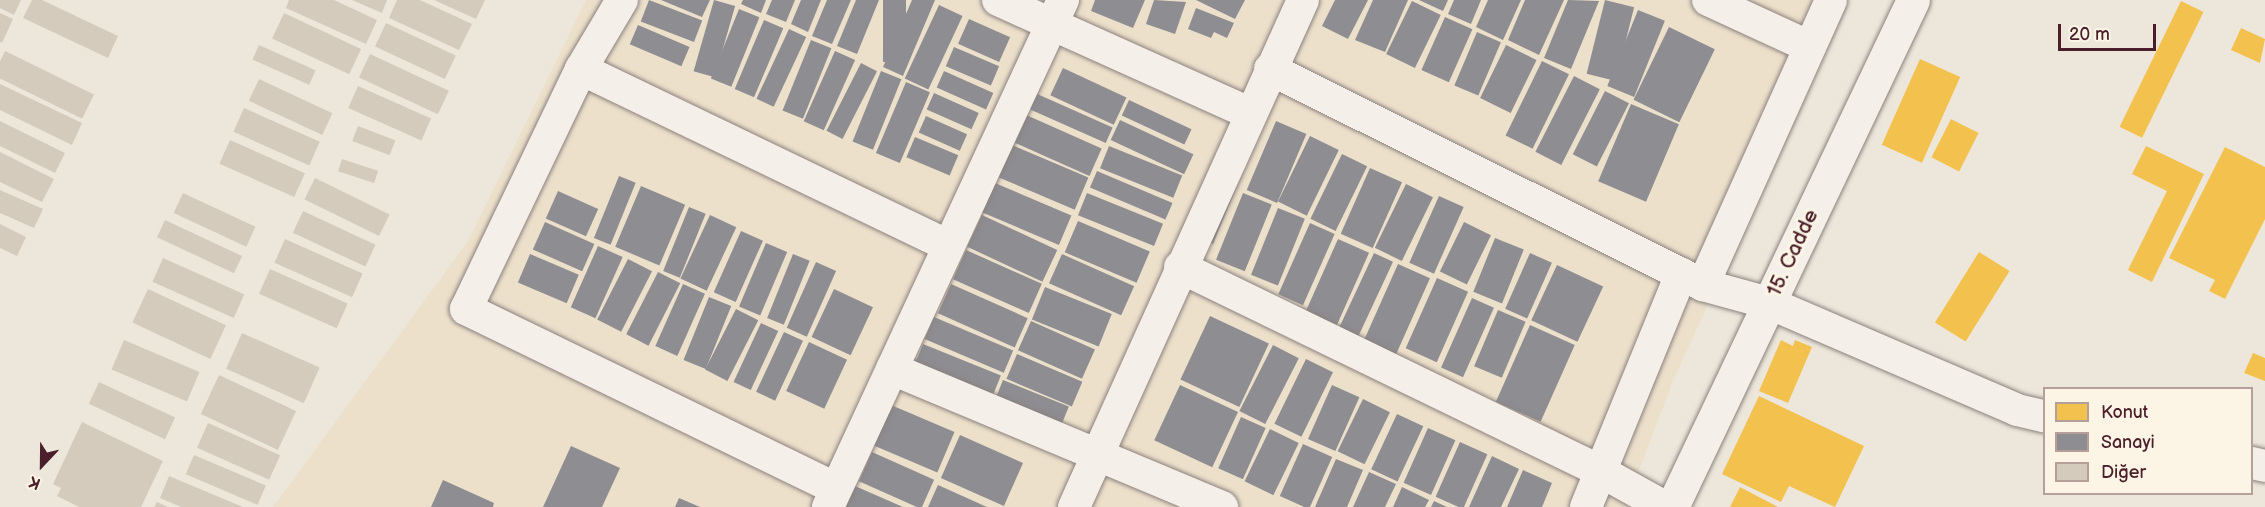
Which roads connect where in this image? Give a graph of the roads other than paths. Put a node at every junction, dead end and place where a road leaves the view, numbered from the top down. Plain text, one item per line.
1 (622, 0) edge
2 (998, 0) edge
3 (1303, 0) edge
4 (1708, 0) edge
5 (1832, 0) edge
6 (1913, 0) edge
7 (1057, 12) edge
8 (1810, 47) junction
9 (581, 69) junction
10 (1270, 69) junction
11 (1249, 113) junction
12 (949, 246) junction
13 (1180, 267) junction
14 (1692, 280) junction
15 (1769, 303) junction
16 (892, 369) junction
17 (2043, 416) edge
18 (1096, 454) junction
19 (1600, 471) junction
20 (832, 498) edge
21 (1074, 507) edge
22 (1222, 507) edge
23 (1586, 507) edge
24 (1665, 507) edge
25 (1672, 507) edge

1 - 9 street
2 - 7 street
3 - 10 street
4 - 8 street
5 - 8 street
6 - 15 main road, 15. Cadde
7 - 11 street
7 - 12 street
8 - 14 street
9 - 12 street
9 - 20 street
10 - 11 street
10 - 14 street
11 - 13 street
12 - 16 street
13 - 18 street
13 - 19 street
14 - 15 street
14 - 19 street
15 - 17 street
15 - 25 main road, 15. Cadde
16 - 18 street
16 - 20 street
18 - 21 street
18 - 22 street
19 - 23 street
19 - 24 street

